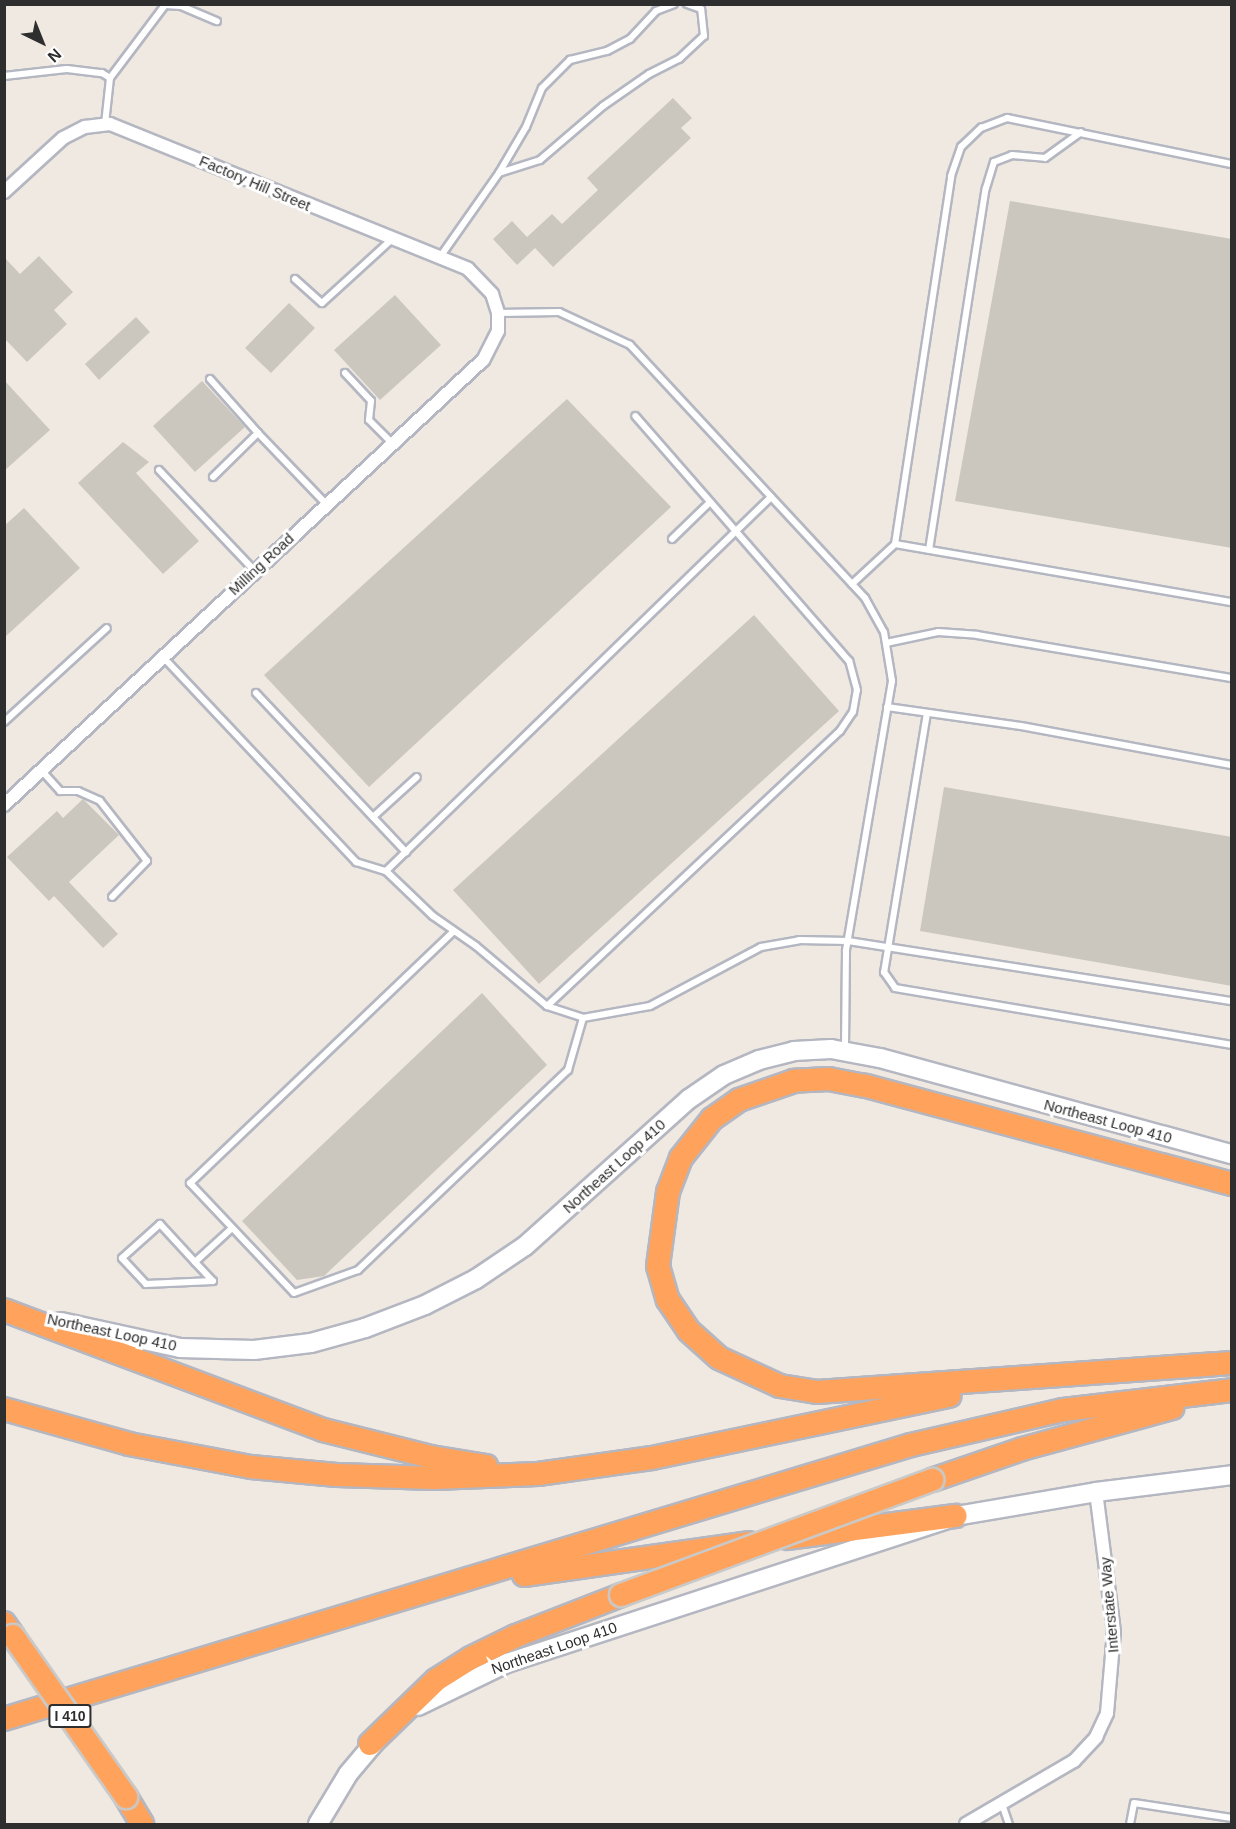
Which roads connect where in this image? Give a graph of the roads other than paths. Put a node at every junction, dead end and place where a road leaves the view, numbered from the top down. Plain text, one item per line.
1 (674, 4) edge
2 (687, 4) edge
3 (218, 21) dead end
4 (4, 76) edge
5 (110, 78) junction
6 (105, 125) junction
7 (1081, 132) junction
8 (1232, 164) edge
9 (499, 173) junction
10 (4, 192) edge
11 (392, 238) junction
12 (440, 258) junction
13 (295, 279) dead end
14 (498, 313) junction
15 (345, 373) dead end
16 (210, 379) dead end
17 (635, 417) dead end
18 (258, 433) junction
19 (392, 443) junction
20 (159, 470) dead end
21 (213, 477) dead end
22 (771, 497) junction
23 (710, 502) junction
24 (327, 505) junction
25 (736, 532) junction
26 (672, 539) dead end
27 (895, 544) junction
28 (929, 550) junction
29 (254, 570) junction
30 (852, 584) junction
31 (1232, 602) edge
32 (107, 628) dead end
33 (886, 643) junction
34 (162, 657) junction
35 (1232, 678) edge
36 (256, 693) dead end
37 (887, 707) junction
38 (927, 713) junction
39 (4, 722) edge
40 (1232, 765) edge
41 (42, 771) junction
42 (417, 777) dead end
43 (4, 805) edge
44 (373, 817) junction
45 (406, 852) junction
46 (386, 871) junction
47 (112, 897) dead end
48 (454, 931) junction
49 (848, 941) junction
50 (888, 947) junction
51 (1232, 1001) edge
52 (547, 1006) junction
53 (583, 1018) junction
54 (1232, 1045) edge
55 (845, 1052) junction
56 (1232, 1154) edge
57 (1232, 1184) edge
58 (231, 1229) junction
59 (195, 1262) junction
60 (4, 1309) edge
61 (1232, 1363) edge
62 (1033, 1379) junction
63 (1232, 1391) edge
64 (4, 1409) edge
65 (538, 1474) junction
66 (1232, 1475) edge
67 (1096, 1492) junction
68 (956, 1516) junction
69 (442, 1588) junction
70 (7, 1629) edge
71 (12, 1716) edge
72 (370, 1744) junction
73 (1002, 1804) junction
74 (1232, 1818) edge
75 (142, 1824) edge
76 (318, 1824) edge
77 (966, 1824) edge
78 (1009, 1824) edge
79 (1130, 1824) edge

1 - 9 lane
2 - 9 lane
3 - 5 lane
4 - 5 lane
5 - 6 lane
6 - 10 street, Factory Hill Street
6 - 11 street, Factory Hill Street
7 - 8 lane
7 - 27 lane
7 - 28 lane
9 - 12 lane
11 - 12 street, Factory Hill Street
11 - 13 lane
12 - 14 street, Factory Hill Street
14 - 19 street, Milling Road
14 - 22 lane
15 - 19 lane
16 - 18 lane
17 - 23 lane
18 - 21 lane
18 - 24 lane
19 - 24 street, Milling Road
20 - 29 lane
22 - 25 lane
22 - 30 lane
23 - 25 lane
23 - 26 lane
24 - 29 street, Milling Road
25 - 45 lane
25 - 52 lane
27 - 28 lane
27 - 30 lane
28 - 31 lane
29 - 34 street, Milling Road
30 - 33 lane
32 - 39 lane
33 - 35 lane
33 - 37 lane
34 - 41 street, Milling Road
34 - 46 lane
36 - 44 lane
37 - 38 lane
37 - 49 lane
38 - 40 lane
38 - 50 lane
41 - 43 street, Milling Road
41 - 47 lane
42 - 44 lane
44 - 45 lane
45 - 46 lane
46 - 48 lane
48 - 52 lane
48 - 58 lane
49 - 50 lane
49 - 53 lane
49 - 55 lane
50 - 51 lane
50 - 54 lane
52 - 53 lane
53 - 58 lane
55 - 56 main road, Northeast Loop 410
55 - 60 main road, Northeast Loop 410
57 - 62 highway
58 - 59 lane
59 - 59 lane
60 - 65 highway
61 - 62 highway
62 - 65 highway
63 - 69 highway
63 - 72 highway, bridge
64 - 65 highway
66 - 67 main road, Northeast Loop 410
67 - 68 main road, Northeast Loop 410
67 - 73 street, Interstate Way
68 - 69 highway
68 - 72 main road, Northeast Loop 410
69 - 71 highway
70 - 75 highway, I 410, bridge
72 - 76 main road, Northeast Loop 410
73 - 77 street, Interstate Way
73 - 78 lane
74 - 79 lane

